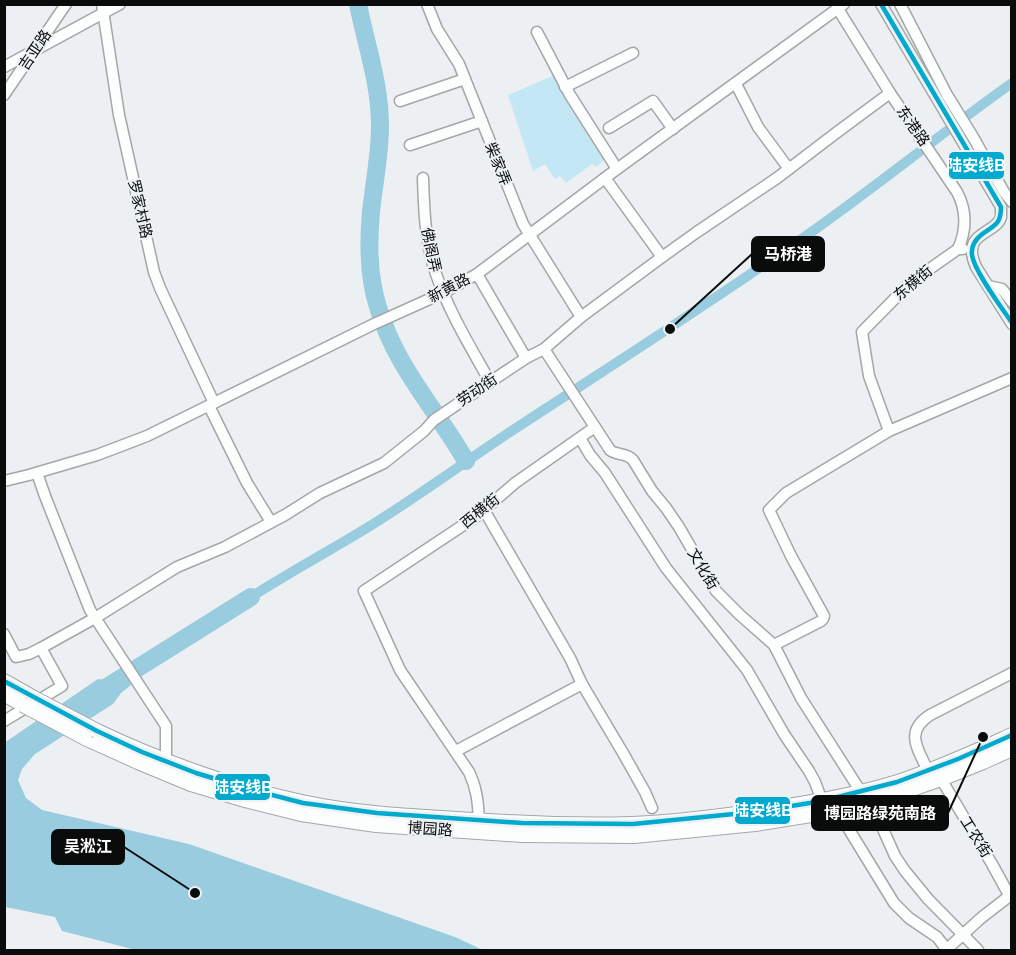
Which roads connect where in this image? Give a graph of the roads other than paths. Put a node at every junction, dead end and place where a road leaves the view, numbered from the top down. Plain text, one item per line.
1 (66, 4) edge
2 (120, 4) edge
3 (427, 4) edge
4 (881, 4) edge
5 (900, 4) edge
6 (841, 7) edge
7 (103, 9) edge
8 (537, 32) dead end
9 (36, 50) junction
10 (633, 53) dead end
11 (4, 66) edge
12 (465, 79) junction
13 (736, 84) junction
14 (565, 87) junction
15 (890, 93) junction
16 (4, 95) edge
17 (943, 98) junction
18 (400, 101) dead end
19 (482, 121) junction
20 (609, 128) dead end
21 (673, 129) junction
22 (969, 141) junction
23 (410, 145) dead end
24 (617, 169) junction
25 (789, 169) junction
26 (423, 178) dead end
27 (605, 178) junction
28 (1011, 202) edge
29 (529, 235) junction
30 (958, 249) junction
31 (972, 250) junction
32 (662, 257) junction
33 (477, 274) junction
34 (988, 286) junction
35 (443, 293) junction
36 (1011, 302) edge
37 (581, 318) junction
38 (1011, 324) edge
39 (544, 349) junction
40 (526, 358) junction
41 (1011, 378) edge
42 (490, 382) junction
43 (211, 404) junction
44 (595, 427) junction
45 (889, 431) junction
46 (580, 438) junction
47 (37, 473) junction
48 (4, 481) edge
49 (484, 510) junction
50 (271, 522) junction
51 (95, 618) junction
52 (4, 634) edge
53 (774, 645) junction
54 (41, 648) junction
55 (1011, 673) edge
56 (4, 681) edge
57 (582, 684) junction
58 (4, 694) edge
59 (29, 701) junction
60 (4, 721) edge
61 (91, 735) junction
62 (1011, 735) edge
63 (1011, 748) edge
64 (456, 752) junction
65 (166, 762) junction
66 (928, 771) junction
67 (941, 779) junction
68 (865, 797) junction
69 (822, 801) junction
70 (652, 808) dead end
71 (837, 810) junction
72 (479, 821) junction
73 (1010, 895) edge
74 (962, 935) junction
75 (946, 950) edge
76 (978, 951) edge

1 - 9 street, 吉亚路
2 - 7 street
3 - 12 street, 柴家弄
4 - 17 street
5 - 17 street
6 - 13 street, 新黄路
6 - 15 street, 东港路
7 - 9 street
7 - 43 street, 罗家村路
8 - 14 street
9 - 11 street
9 - 16 street, 吉亚路
10 - 14 street
12 - 18 street
12 - 19 street, 柴家弄
13 - 21 street, 新黄路
13 - 25 street
14 - 24 street
15 - 25 street, 劳动街
15 - 30 street, 东港路
17 - 22 street
19 - 23 street
19 - 29 street, 柴家弄
20 - 21 street
21 - 24 street, 新黄路
22 - 28 street
22 - 31 street
24 - 27 street, 新黄路
25 - 32 street, 劳动街
26 - 35 street, 佛阁弄
27 - 29 street, 新黄路
27 - 32 street
29 - 33 street, 新黄路
29 - 37 street, 柴家弄
30 - 31 street
30 - 45 street, 东横街
31 - 34 street
32 - 37 street, 劳动街
33 - 35 street, 新黄路
33 - 40 street
34 - 36 street
34 - 38 street
35 - 42 street, 佛阁弄
35 - 43 street, 新黄路
37 - 39 street, 劳动街
39 - 40 street, 劳动街
39 - 44 street, 文化街
40 - 42 street, 劳动街
41 - 45 street
42 - 50 street, 劳动街
43 - 47 street, 新黄路
43 - 50 street, 罗家村路
44 - 46 street, 西横街
44 - 53 street, 文化街
45 - 53 street
46 - 49 street, 西横街
46 - 69 street
47 - 48 street, 新黄路
47 - 51 street
49 - 57 street
49 - 64 street, 西横街
50 - 51 street, 劳动街
51 - 54 street, 劳动街
51 - 65 street
52 - 54 street, 劳动街
53 - 68 street, 文化街
54 - 60 street
55 - 66 street
56 - 59 main road, 博园路
57 - 64 street
57 - 70 street
58 - 59 main road, 博园路
59 - 61 main road, 博园路, bridge
61 - 65 main road, 博园路
61 - 71 main road, 博园路
62 - 66 main road, 博园路
63 - 67 main road, 博园路
64 - 72 street
65 - 72 main road, 博园路
66 - 68 main road, 博园路
67 - 68 main road, 博园路
67 - 73 street, 工农街
68 - 69 main road, 博园路
68 - 71 main road, 博园路
68 - 74 street, 文化街
69 - 72 main road, 博园路
71 - 75 street
73 - 74 street
74 - 75 street
74 - 76 street, 文化街

